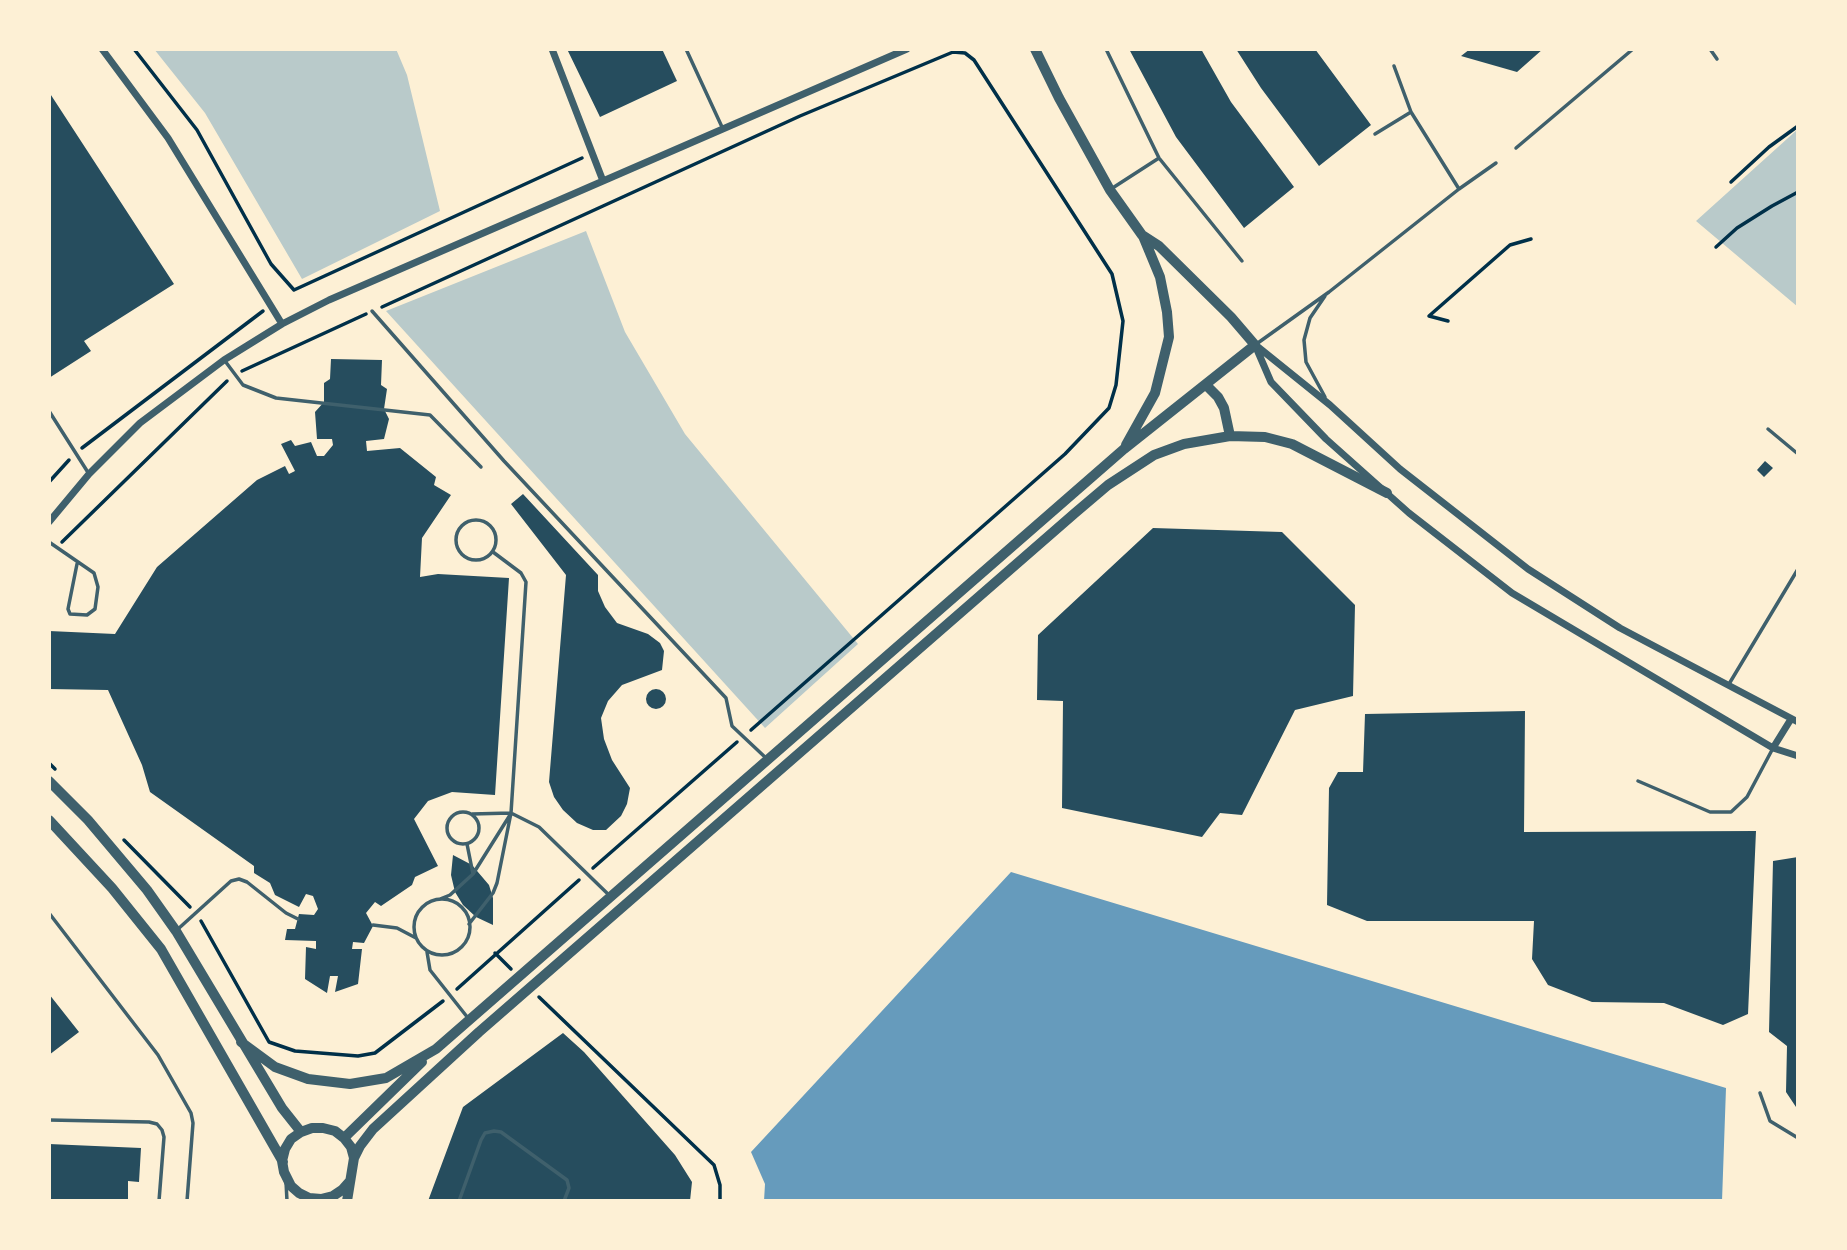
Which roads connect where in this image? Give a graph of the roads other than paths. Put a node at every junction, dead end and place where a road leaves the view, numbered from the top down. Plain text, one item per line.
1 (102, 49) edge
2 (552, 49) edge
3 (686, 49) edge
4 (907, 49) edge
5 (1035, 49) edge
6 (1106, 49) edge
7 (1633, 49) edge
8 (1710, 49) edge
9 (1717, 59) dead end
10 (1394, 66) dead end
11 (1411, 112) junction
12 (722, 129) junction
13 (1375, 134) dead end
14 (1516, 148) dead end
15 (1159, 158) junction
16 (1496, 163) dead end
17 (603, 181) junction
18 (1459, 189) junction
19 (1110, 190) junction
20 (1142, 235) junction
21 (1241, 261) dead end
22 (1329, 292) junction
23 (372, 311) road end
24 (282, 324) junction
25 (1255, 345) junction
26 (224, 359) junction
27 (1206, 385) junction
28 (1330, 405) junction
29 (49, 411) edge
30 (1768, 429) dead end
31 (1230, 436) junction
32 (1124, 449) junction
33 (1798, 454) edge
34 (481, 467) dead end
35 (89, 474) junction
36 (1387, 493) junction
37 (49, 522) edge
38 (49, 542) edge
39 (493, 552) junction
40 (77, 564) junction
41 (1798, 569) edge
42 (1728, 686) junction
43 (1794, 721) edge
44 (1773, 748) junction
45 (1798, 756) edge
46 (767, 760) junction
47 (49, 781) edge
48 (1638, 781) dead end
49 (511, 813) junction
50 (472, 814) junction
51 (49, 820) edge
52 (467, 844) junction
53 (473, 874) junction
54 (611, 896) junction
55 (430, 902) junction
56 (49, 913) edge
57 (298, 919) dead end
58 (470, 924) junction
59 (373, 925) dead end
60 (176, 931) junction
61 (416, 938) junction
62 (427, 951) junction
63 (469, 1020) junction
64 (241, 1042) junction
65 (436, 1049) junction
66 (1760, 1094) dead end
67 (49, 1121) edge
68 (301, 1132) junction
69 (344, 1138) junction
70 (1798, 1138) edge
71 (354, 1158) junction
72 (283, 1162) junction
73 (286, 1178) junction
74 (350, 1181) junction
75 (301, 1197) edge
76 (159, 1201) edge
77 (187, 1201) edge
78 (286, 1201) edge
79 (347, 1201) edge
80 (459, 1201) edge
81 (564, 1201) edge

1 - 24 street
2 - 17 street
3 - 12 lane
4 - 12 street
5 - 19 street
6 - 15 lane
7 - 14 lane
8 - 9 lane
10 - 11 lane
11 - 13 lane
11 - 18 lane
12 - 17 street
15 - 19 lane
15 - 21 lane
16 - 18 lane
17 - 24 street
18 - 22 lane
19 - 20 street
20 - 25 street
20 - 32 street
22 - 25 lane
22 - 28 lane
23 - 46 lane
24 - 26 street
25 - 27 street
25 - 28 street
25 - 36 street
26 - 34 lane
26 - 35 street
27 - 31 street
27 - 32 street
28 - 42 street
29 - 35 lane
30 - 33 lane
31 - 36 street
31 - 71 street
32 - 46 street
35 - 37 street
36 - 44 street
38 - 40 lane
39 - 39 lane
39 - 49 lane
40 - 40 lane
41 - 42 lane
42 - 43 street
43 - 44 street
44 - 45 street
44 - 48 lane
46 - 54 street
47 - 60 street
49 - 50 lane
49 - 53 lane
49 - 54 lane
49 - 58 lane
50 - 52 lane
50 - 52 lane
51 - 72 street
52 - 53 lane
53 - 55 lane
54 - 63 street
55 - 58 lane
55 - 61 lane
56 - 77 lane
57 - 60 lane
58 - 62 lane
59 - 61 lane
60 - 64 street
61 - 62 lane
62 - 63 lane
63 - 65 street
64 - 65 street
64 - 68 street
65 - 69 street
66 - 70 lane
67 - 76 lane
68 - 69 street
68 - 72 street
69 - 71 street
71 - 74 street
72 - 73 street
73 - 75 street
73 - 78 lane
74 - 75 street
74 - 79 street
80 - 81 lane

